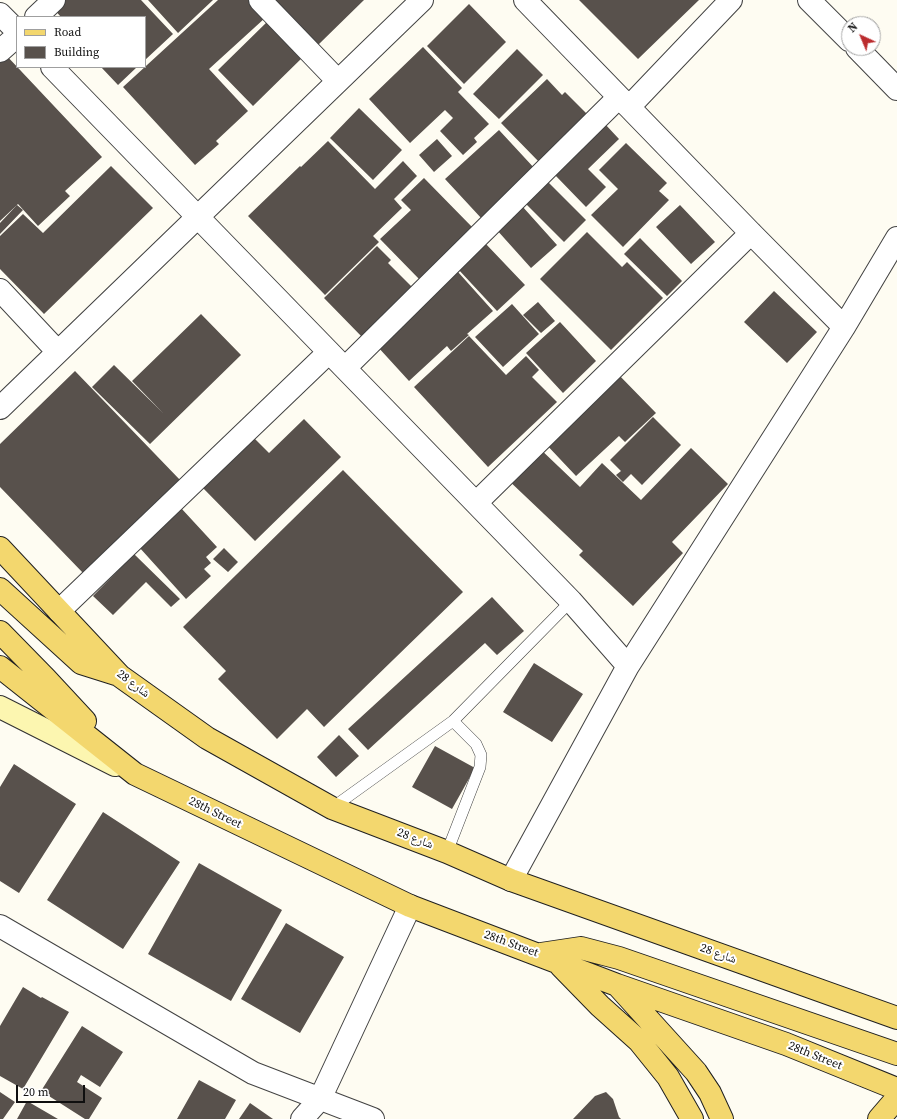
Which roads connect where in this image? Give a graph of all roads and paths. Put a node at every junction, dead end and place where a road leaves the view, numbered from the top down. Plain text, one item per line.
1 (54, 0) edge
2 (260, 0) edge
3 (422, 0) edge
4 (525, 0) edge
5 (731, 0) edge
6 (809, 0) edge
7 (0, 14) edge
8 (37, 16) edge
9 (16, 30) edge
10 (841, 32) edge
11 (16, 37) edge
12 (0, 51) edge
13 (865, 56) edge
14 (53, 68) edge
15 (338, 81) junction
16 (897, 88) edge
17 (624, 102) junction
18 (198, 217) junction
19 (750, 233) junction
20 (897, 238) edge
21 (0, 290) edge
22 (844, 327) junction
23 (58, 352) junction
24 (329, 352) junction
25 (345, 368) junction
26 (0, 408) edge
27 (476, 503) junction
28 (0, 548) edge
29 (0, 588) edge
30 (571, 601) junction
31 (59, 612) junction
32 (0, 632) edge
33 (628, 666) junction
34 (0, 667) edge
35 (120, 676) junction
36 (0, 707) edge
37 (453, 721) junction
38 (135, 774) junction
39 (332, 808) junction
40 (447, 852) junction
41 (511, 880) junction
42 (410, 906) junction
43 (0, 926) edge
44 (548, 957) junction
45 (616, 985) junction
46 (897, 1018) edge
47 (897, 1054) edge
48 (897, 1089) edge
49 (897, 1098) edge
50 (320, 1099) junction
51 (302, 1119) edge
52 (372, 1119) edge
53 (692, 1119) edge
54 (722, 1119) edge
55 (879, 1119) edge

1 - 8 street
2 - 15 street
3 - 15 street
4 - 17 street
5 - 17 street
6 - 10 street
7 - 9 street
11 - 12 street
13 - 16 street
14 - 18 street
15 - 18 street
17 - 19 street
17 - 25 street
18 - 23 street
18 - 24 street
19 - 22 street
19 - 27 street
20 - 22 street
21 - 23 street
22 - 33 street
23 - 26 street
24 - 25 street
24 - 31 street
25 - 27 street
27 - 30 street
28 - 31 main road, شارع 28
29 - 35 main road
30 - 33 street
30 - 37 lane
31 - 35 main road, شارع 28
32 - 38 main road, 28th Street
33 - 41 street
34 - 38 main road, 28th Street
35 - 39 main road, شارع 28
36 - 38 street
37 - 39 lane
37 - 40 lane
38 - 42 main road, 28th Street
39 - 40 main road, شارع 28
40 - 41 main road, شارع 28
41 - 46 main road, شارع 28
42 - 44 main road, 28th Street
42 - 50 street
43 - 50 street
44 - 45 main road, 28th Street
44 - 47 main road
44 - 53 main road
45 - 48 main road, 28th Street
45 - 54 main road
49 - 55 main road
50 - 51 street
50 - 52 street

